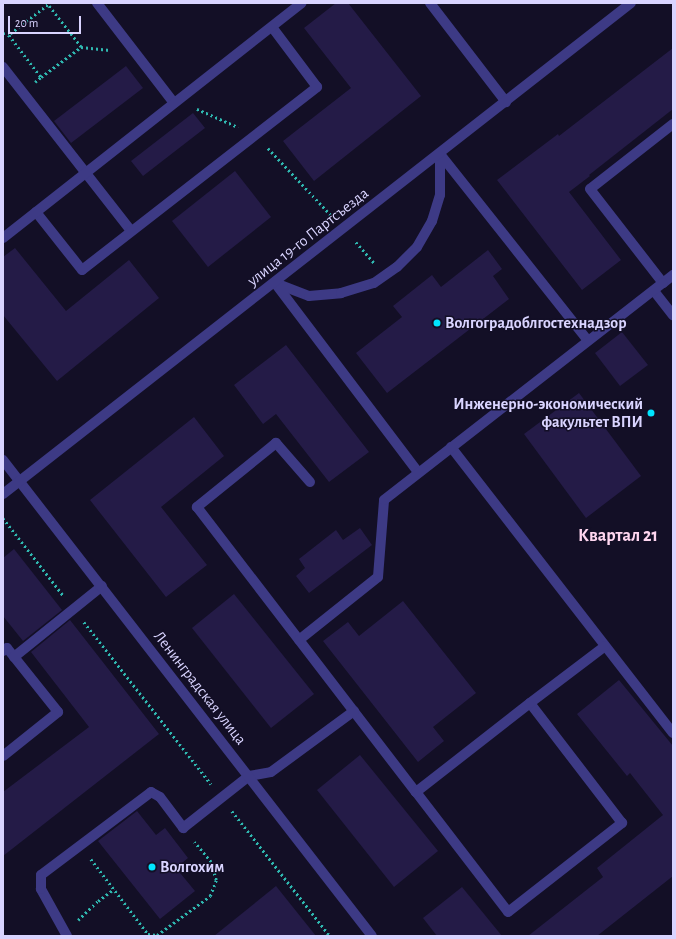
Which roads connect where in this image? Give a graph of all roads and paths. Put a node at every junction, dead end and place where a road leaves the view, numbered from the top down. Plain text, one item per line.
1 (97, 3) edge
2 (302, 3) edge
3 (430, 3) edge
4 (631, 3) edge
5 (50, 4) edge
6 (272, 27) junction
7 (3, 33) edge
8 (9, 35) junction
9 (81, 47) junction
10 (135, 53) junction
11 (3, 67) edge
12 (506, 102) junction
13 (174, 103) junction
14 (673, 124) edge
15 (440, 154) junction
16 (85, 173) junction
17 (36, 212) junction
18 (132, 231) junction
19 (3, 238) edge
20 (356, 242) dead end
21 (385, 275) junction
22 (673, 275) edge
23 (275, 283) junction
24 (663, 283) junction
25 (654, 291) junction
26 (673, 315) edge
27 (588, 341) junction
28 (451, 446) junction
29 (3, 460) edge
30 (418, 472) junction
31 (19, 481) junction
32 (310, 482) dead end
33 (3, 494) edge
34 (3, 518) edge
35 (102, 586) junction
36 (73, 608) junction
37 (299, 640) junction
38 (605, 646) junction
39 (3, 651) edge
40 (14, 657) junction
41 (530, 703) junction
42 (354, 711) junction
43 (673, 733) edge
44 (3, 756) edge
45 (249, 776) junction
46 (416, 792) junction
47 (221, 797) junction
48 (183, 828) junction
49 (81, 845) junction
50 (114, 889) junction
51 (67, 936) edge
52 (330, 936) edge
53 (372, 936) edge

1 - 10 street
2 - 6 street
3 - 12 street
4 - 12 street, улица 19-го Партсъезда
5 - 8 path
5 - 9 path
6 - 13 street
6 - 18 street
7 - 8 path
8 - 9 path
9 - 10 path
10 - 13 street
11 - 16 street
12 - 15 street, улица 19-го Партсъезда
13 - 16 street
14 - 24 street
15 - 21 street
15 - 23 street, улица 19-го Партсъезда
15 - 27 street
16 - 17 street
16 - 18 street
17 - 18 street
17 - 19 street
20 - 21 path
21 - 23 street
22 - 24 street
23 - 30 street
23 - 31 street, улица 19-го Партсъезда
24 - 25 street
25 - 26 street
25 - 27 street
27 - 28 street
28 - 30 street
28 - 38 street
29 - 31 street, Ленинградская улица
30 - 37 street
31 - 33 street, улица 19-го Партсъезда
31 - 35 street, Ленинградская улица
32 - 37 street
34 - 36 path
35 - 36 street
35 - 45 street, Ленинградская улица
36 - 40 street
36 - 47 path
37 - 42 street
38 - 41 street
38 - 43 street
39 - 40 street
40 - 44 street
41 - 46 street
41 - 46 street
42 - 45 street
42 - 46 street
45 - 47 street
45 - 53 street, Ленинградская улица
47 - 48 street
47 - 52 path
48 - 49 street
48 - 50 path
49 - 50 path
49 - 51 street
50 - 51 path

